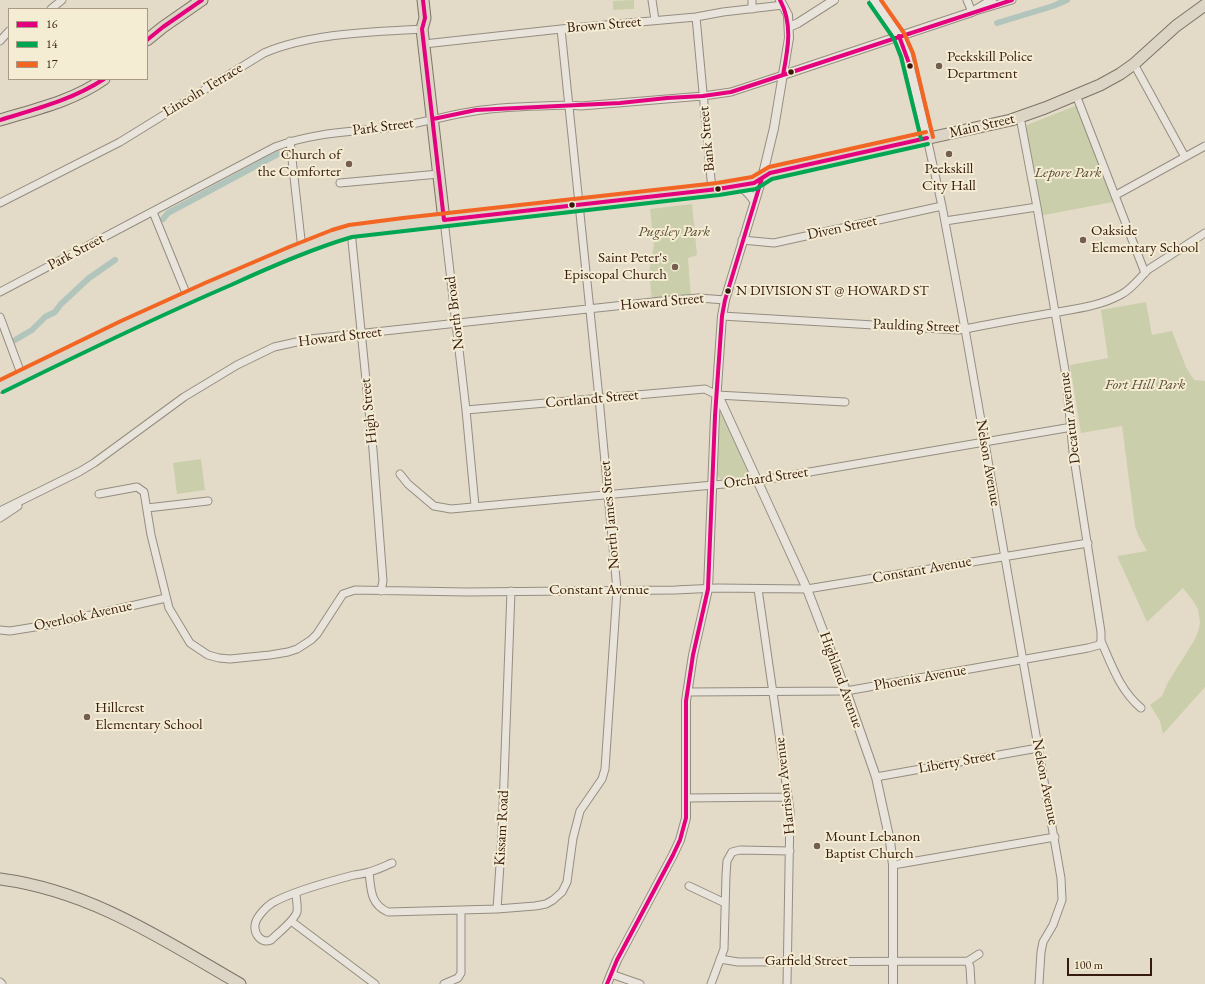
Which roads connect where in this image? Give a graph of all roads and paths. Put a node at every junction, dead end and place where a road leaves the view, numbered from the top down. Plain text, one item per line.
1 (62, 0) edge
2 (202, 0) edge
3 (423, 0) edge
4 (652, 0) edge
5 (752, 0) edge
6 (834, 0) edge
7 (874, 0) edge
8 (967, 0) edge
9 (992, 0) edge
10 (1012, 0) edge
11 (782, 2) edge
12 (1205, 5) edge
13 (52, 8) edge
14 (752, 9) junction
15 (972, 12) junction
16 (696, 17) junction
17 (655, 20) junction
18 (789, 26) junction
19 (422, 29) junction
20 (561, 29) junction
21 (8, 31) edge
22 (899, 36) junction
23 (148, 39) edge
24 (0, 42) edge
25 (424, 44) junction
26 (1134, 64) junction
27 (783, 75) junction
28 (103, 80) edge
29 (1076, 95) junction
30 (703, 96) junction
31 (569, 105) junction
32 (1020, 117) junction
33 (433, 119) junction
34 (0, 120) edge
35 (927, 138) junction
36 (290, 141) junction
37 (1205, 146) edge
38 (1185, 157) junction
39 (439, 174) junction
40 (762, 178) junction
41 (340, 183) dead end
42 (740, 185) junction
43 (712, 190) junction
44 (1116, 195) junction
45 (754, 201) junction
46 (0, 202) edge
47 (579, 205) junction
48 (942, 206) junction
49 (1037, 207) junction
50 (153, 212) junction
51 (444, 220) junction
52 (945, 222) junction
53 (350, 231) junction
54 (1205, 233) edge
55 (742, 240) junction
56 (302, 249) junction
57 (1145, 273) junction
58 (0, 292) edge
59 (188, 298) junction
60 (725, 300) junction
61 (590, 309) junction
62 (1055, 312) junction
63 (722, 316) junction
64 (0, 317) edge
65 (457, 324) junction
66 (964, 329) junction
67 (361, 334) junction
68 (22, 376) junction
69 (0, 387) edge
70 (717, 395) junction
71 (599, 398) junction
72 (845, 402) dead end
73 (466, 410) junction
74 (1072, 427) junction
75 (984, 442) junction
76 (400, 474) dead end
77 (757, 481) junction
78 (712, 486) junction
79 (99, 494) dead end
80 (608, 494) junction
81 (30, 497) junction
82 (208, 501) dead end
83 (475, 506) junction
84 (147, 508) junction
85 (0, 511) edge
86 (0, 518) edge
87 (1088, 543) junction
88 (1005, 556) junction
89 (708, 589) junction
90 (758, 589) junction
91 (807, 589) junction
92 (617, 590) junction
93 (381, 591) junction
94 (510, 591) junction
95 (166, 598) junction
96 (0, 630) edge
97 (1101, 641) junction
98 (1022, 659) junction
99 (846, 691) junction
100 (687, 692) junction
101 (773, 692) junction
102 (1141, 708) dead end
103 (1038, 748) junction
104 (876, 776) junction
105 (788, 797) junction
106 (686, 798) junction
107 (1055, 837) junction
108 (790, 851) junction
109 (392, 863) dead end
110 (893, 865) junction
111 (369, 872) junction
112 (0, 879) edge
113 (0, 886) edge
114 (689, 886) dead end
115 (296, 893) junction
116 (725, 903) junction
117 (497, 909) junction
118 (461, 910) junction
119 (292, 920) junction
120 (979, 954) dead end
121 (720, 959) junction
122 (787, 961) junction
123 (893, 961) junction
124 (968, 961) junction
125 (611, 974) junction
126 (0, 982) edge
127 (2, 984) edge
128 (226, 984) edge
129 (240, 984) edge
130 (375, 984) edge
131 (444, 984) edge
132 (608, 984) edge
133 (640, 984) edge
134 (711, 984) edge
135 (787, 984) edge
136 (893, 984) edge
137 (971, 984) edge
138 (1039, 984) edge

1 - 13 street
2 - 23 main road
3 - 19 main road, North Broad
4 - 17 street
5 - 14 street
6 - 18 street
7 - 22 street, Nelson Avenue
8 - 15 street
9 - 15 street
10 - 15 street
11 - 14 street, Brown Street
11 - 18 street
12 - 26 main road, Main Street
14 - 16 street, Brown Street
15 - 22 street
16 - 17 street, Brown Street
16 - 30 street, Bank Street
17 - 20 street, Brown Street
18 - 27 street
19 - 25 main road, North Broad
19 - 46 street, Lincoln Terrace
20 - 25 street, Brown Street
20 - 31 street, North James Street
21 - 24 street
22 - 27 street
22 - 35 street, Nelson Avenue
25 - 33 main road, North Broad
26 - 29 main road, Main Street
26 - 38 street
27 - 30 street, Park Street
27 - 40 street
28 - 34 main road
29 - 32 main road, Main Street
29 - 44 street
30 - 31 street, Park Street
30 - 43 street, Bank Street
31 - 33 street, Park Street
31 - 47 street, North James Street
32 - 35 main road, Main Street
32 - 49 street, Decatur Avenue
33 - 36 street, Park Street
33 - 39 main road, North Broad
35 - 40 main road, Main Street
35 - 48 street, Nelson Avenue
36 - 50 street, Park Street
36 - 56 street
37 - 38 street
38 - 44 street
39 - 41 street
39 - 51 main road, North Broad
40 - 42 main road, Main Street
40 - 45 street
42 - 43 main road, Main Street
42 - 45 street
43 - 47 main road, Main Street
44 - 57 street
45 - 55 street
47 - 51 main road, Main Street
47 - 61 street, North James Street
48 - 52 street, Nelson Avenue
48 - 55 street, Diven Street
49 - 52 street
49 - 62 street, Decatur Avenue
50 - 58 street, Park Street
50 - 59 street
51 - 53 main road, Main Street
51 - 65 street, North Broad
52 - 66 street, Nelson Avenue
53 - 56 main road, Main Street
53 - 67 street, High Street
54 - 57 street, Paulding Street
55 - 60 street
56 - 59 main road, Main Street
57 - 62 street, Paulding Street
59 - 68 main road, Main Street
60 - 61 street, Howard Street
60 - 63 street
61 - 65 street, Howard Street
61 - 71 street, North James Street
62 - 66 street, Paulding Street
62 - 74 street, Decatur Avenue
63 - 66 street, Paulding Street
63 - 70 street
64 - 68 street
65 - 67 street, Howard Street
65 - 73 street, North Broad
66 - 75 street, Nelson Avenue
67 - 81 street, Howard Street
67 - 93 street, High Street
68 - 69 main road, Main Street
70 - 71 street, Cortlandt Street
70 - 72 street, Cortlandt Street
70 - 77 street, Highland Avenue
70 - 78 street
71 - 73 street, Cortlandt Street
71 - 80 street, North James Street
73 - 83 street, North Broad
74 - 75 street, Orchard Street
74 - 87 street, Decatur Avenue
75 - 77 street, Orchard Street
75 - 88 street, Nelson Avenue
76 - 83 street, Orchard Street
77 - 78 street, Orchard Street
77 - 91 street, Highland Avenue
78 - 80 street, Orchard Street
78 - 89 street
79 - 84 street, Constant Avenue
80 - 83 street, Orchard Street
80 - 92 street, North James Street
81 - 85 street, Howard Street
81 - 86 street
82 - 84 street
84 - 95 street, Constant Avenue
87 - 88 street, Constant Avenue
87 - 97 street, Decatur Avenue
88 - 91 street, Constant Avenue
88 - 98 street, Nelson Avenue
89 - 90 street, Constant Avenue
89 - 92 street, Constant Avenue
89 - 100 street
90 - 91 street, Constant Avenue
90 - 101 street, Harrison Avenue
91 - 99 street, Highland Avenue
92 - 94 street, Constant Avenue
92 - 117 street, North James Street
93 - 94 street, Constant Avenue
93 - 95 street, Constant Avenue
94 - 117 street, Kissam Road
95 - 96 street, Overlook Avenue
97 - 98 street, Phoenix Avenue
97 - 102 street, Decatur Avenue
98 - 99 street, Phoenix Avenue
98 - 103 street, Nelson Avenue
99 - 101 street, Phoenix Avenue
99 - 104 street, Highland Avenue
100 - 101 street, Phoenix Avenue
100 - 106 street
101 - 105 street, Harrison Avenue
103 - 104 street, Liberty Street
103 - 107 street, Nelson Avenue
104 - 110 street, Highland Avenue
105 - 106 street
105 - 108 street, Harrison Avenue
106 - 125 street
107 - 110 street
107 - 138 street, Nelson Avenue
108 - 116 street
108 - 122 street, Harrison Avenue
109 - 111 street
110 - 123 street, Highland Avenue
111 - 115 street
111 - 118 street
112 - 129 main road
113 - 128 main road
114 - 116 street
115 - 119 street
115 - 119 street
116 - 121 street
117 - 118 street
118 - 131 street
119 - 130 street
120 - 124 street
121 - 122 street, Garfield Street
121 - 134 street
122 - 123 street, Garfield Street
122 - 135 street, Harrison Avenue
123 - 124 street, Garfield Street
123 - 136 street, Highland Avenue
124 - 137 street
125 - 132 street
125 - 133 street
126 - 127 street

